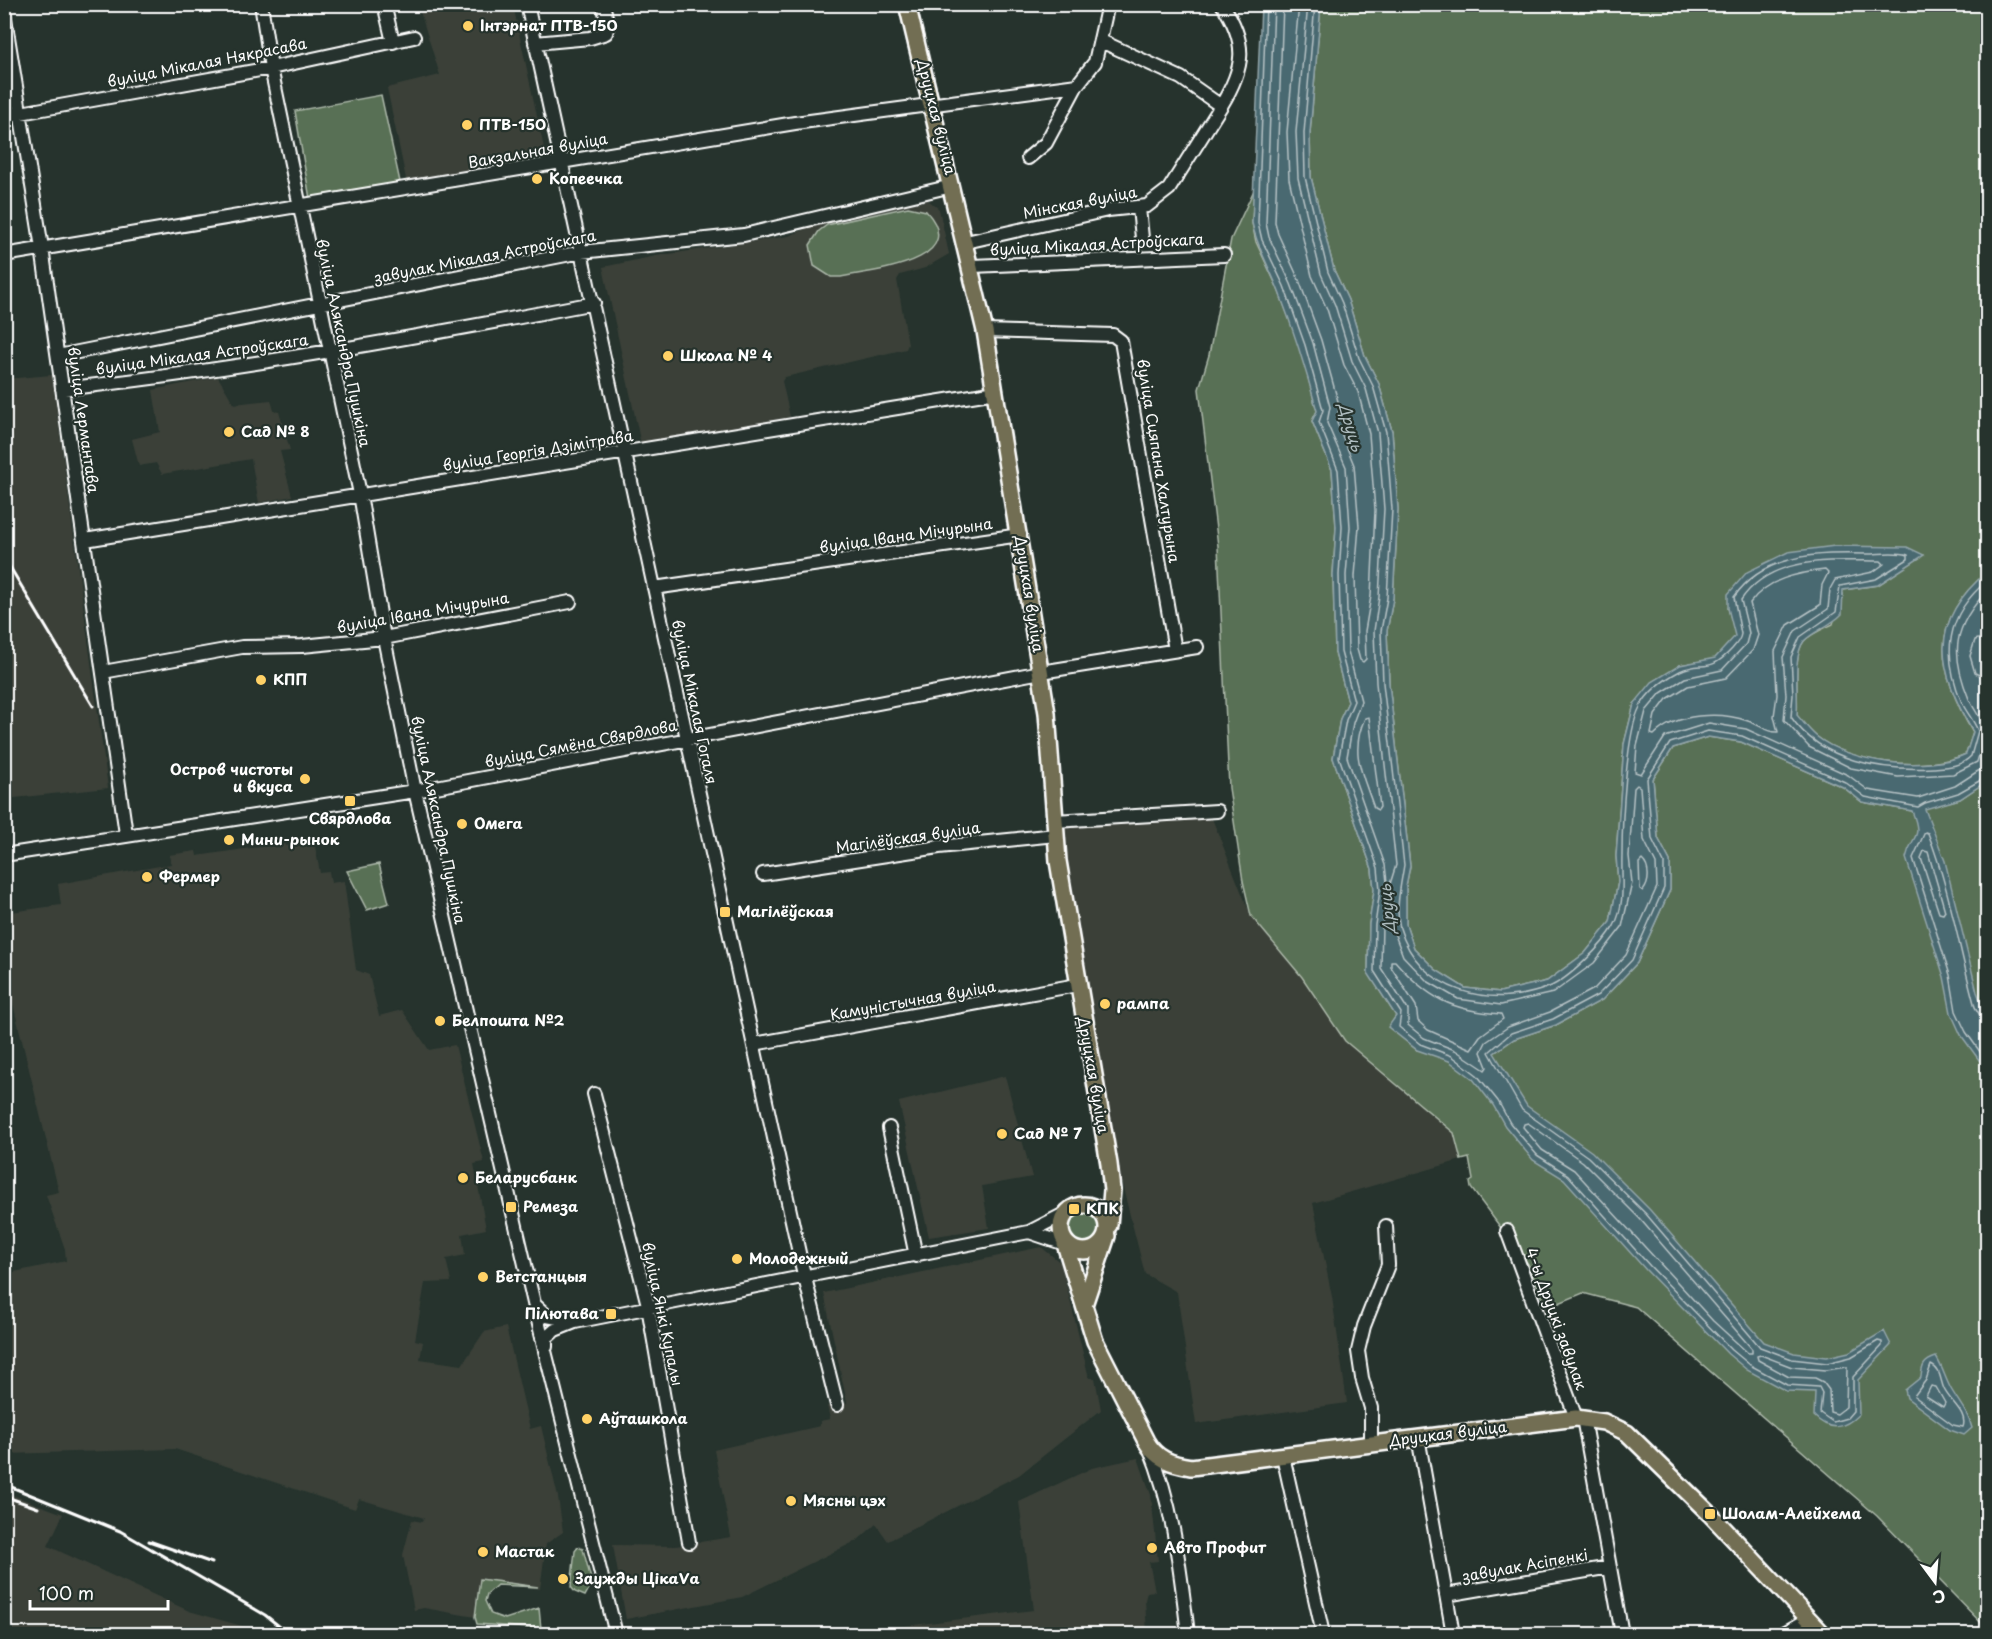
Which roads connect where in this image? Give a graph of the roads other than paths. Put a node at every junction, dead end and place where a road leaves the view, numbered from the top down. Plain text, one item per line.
1 (261, 4) edge
2 (384, 4) edge
3 (527, 4) edge
4 (603, 4) edge
5 (908, 4) edge
6 (1108, 4) edge
7 (1222, 4) edge
8 (4, 12) edge
9 (414, 38) dead end
10 (1101, 41) junction
11 (393, 42) junction
12 (535, 43) junction
13 (271, 68) junction
14 (1077, 85) junction
15 (933, 103) junction
16 (1221, 106) junction
17 (20, 113) junction
18 (4, 116) edge
19 (1028, 158) dead end
20 (560, 163) junction
21 (952, 186) junction
22 (300, 206) junction
23 (1139, 208) junction
24 (1142, 238) dead end
25 (966, 242) junction
26 (42, 248) junction
27 (581, 252) junction
28 (4, 255) edge
29 (1224, 255) dead end
30 (972, 266) junction
31 (594, 303) junction
32 (319, 304) junction
33 (985, 331) junction
34 (331, 353) junction
35 (58, 356) junction
36 (62, 389) junction
37 (996, 392) junction
38 (626, 452) junction
39 (360, 494) junction
40 (1020, 535) junction
41 (85, 540) junction
42 (654, 588) junction
43 (570, 602) dead end
44 (384, 638) junction
45 (1197, 647) dead end
46 (1175, 650) junction
47 (103, 672) junction
48 (1041, 672) junction
49 (688, 739) junction
50 (415, 791) junction
51 (1217, 811) dead end
52 (1056, 828) junction
53 (126, 834) junction
54 (4, 855) edge
55 (763, 874) dead end
56 (1077, 985) junction
57 (754, 1044) junction
58 (594, 1094) dead end
59 (889, 1128) dead end
60 (1112, 1190) junction
61 (1083, 1205) junction
62 (1066, 1213) junction
63 (1386, 1226) dead end
64 (1108, 1230) junction
65 (1507, 1231) dead end
66 (1029, 1232) junction
67 (1065, 1244) junction
68 (916, 1256) junction
69 (804, 1276) junction
70 (1084, 1305) junction
71 (536, 1306) junction
72 (648, 1306) junction
73 (575, 1322) junction
74 (546, 1355) junction
75 (837, 1405) dead end
76 (1580, 1418) junction
77 (1418, 1437) junction
78 (1146, 1441) junction
79 (1371, 1443) junction
80 (1283, 1456) junction
81 (689, 1542) dead end
82 (1610, 1567) junction
83 (1446, 1596) junction
84 (1809, 1619) junction
85 (616, 1635) edge
86 (1188, 1635) edge
87 (1323, 1635) edge
88 (1453, 1635) edge
89 (1622, 1635) edge
90 (1782, 1635) edge
91 (1823, 1635) edge

1 - 13 street, вуліца Аляксандра Пушкіна
2 - 11 street
3 - 12 street, вуліца Мікалая Гогаля
4 - 12 street
5 - 15 main road, Друцкая вуліца
6 - 10 street
7 - 16 street, Мінская вуліца
8 - 17 street, вуліца Лермантава
9 - 11 street, вуліца Мікалая Някрасава
10 - 14 street
10 - 16 street
11 - 13 street, вуліца Мікалая Някрасава
12 - 20 street, вуліца Мікалая Гогаля
13 - 17 street, вуліца Мікалая Някрасава
13 - 22 street, вуліца Аляксандра Пушкіна
14 - 15 street, Вакзальная вуліца
14 - 19 street
15 - 20 street, Вакзальная вуліца
15 - 21 main road, Друцкая вуліца
16 - 23 street, Мінская вуліца
17 - 18 street, вуліца Мікалая Някрасава
17 - 26 street, вуліца Лермантава
20 - 22 street, Вакзальная вуліца
20 - 27 street, вуліца Мікалая Гогаля
21 - 25 main road, Друцкая вуліца
21 - 27 street, завулак Мікалая Астроўскага
22 - 26 street, Вакзальная вуліца
22 - 32 street, вуліца Аляксандра Пушкіна
23 - 24 street
23 - 25 street, Мінская вуліца
25 - 30 main road, Друцкая вуліца
26 - 28 street, Вакзальная вуліца
26 - 35 street, вуліца Лермантава
27 - 31 street, вуліца Мікалая Гогаля
27 - 32 street, завулак Мікалая Астроўскага
29 - 30 street, вуліца Мікалая Астроўскага
30 - 33 main road, Друцкая вуліца
31 - 34 street, вуліца Мікалая Астроўскага
31 - 38 street, вуліца Мікалая Гогаля
32 - 34 street, вуліца Аляксандра Пушкіна
32 - 35 street, завулак Мікалая Астроўскага
33 - 37 main road, Друцкая вуліца
33 - 46 street, вуліца Сцяпана Халтурына
34 - 36 street, вуліца Мікалая Астроўскага
34 - 39 street, вуліца Аляксандра Пушкіна
35 - 36 street, вуліца Лермантава
36 - 41 street, вуліца Лермантава
37 - 38 street, вуліца Георгія Дзімітрава
37 - 40 main road, Друцкая вуліца
38 - 39 street, вуліца Георгія Дзімітрава
38 - 42 street, вуліца Мікалая Гогаля
39 - 41 street, вуліца Георгія Дзімітрава
39 - 44 street, вуліца Аляксандра Пушкіна
40 - 42 street, вуліца Івана Мічурына
40 - 48 main road, Друцкая вуліца
41 - 47 street, вуліца Лермантава
42 - 49 street, вуліца Мікалая Гогаля
43 - 44 street, вуліца Івана Мічурына
44 - 47 street, вуліца Івана Мічурына
44 - 50 street, вуліца Аляксандра Пушкіна
45 - 46 street, вуліца Сямёна Свярдлова
46 - 48 street, вуліца Сямёна Свярдлова
47 - 53 street, вуліца Лермантава
48 - 49 street, вуліца Сямёна Свярдлова
48 - 52 main road, Друцкая вуліца
49 - 50 street, вуліца Сямёна Свярдлова
49 - 57 street, вуліца Мікалая Гогаля
50 - 53 street, вуліца Сямёна Свярдлова
50 - 71 street, вуліца Аляксандра Пушкіна
51 - 52 street, Магілёўская вуліца
52 - 55 street, Магілёўская вуліца
52 - 56 main road, Друцкая вуліца
53 - 54 street, вуліца Сямёна Свярдлова
56 - 57 street, Камуністычная вуліца
56 - 60 main road, Друцкая вуліца
57 - 69 street, вуліца Мікалая Гогаля
58 - 72 street, вуліца Янкі Купалы
59 - 68 street
60 - 61 main road
60 - 64 main road, Друцкая вуліца
61 - 62 main road
61 - 64 main road
62 - 66 street
62 - 67 main road, Друцкая вуліца
63 - 79 street
64 - 67 main road
64 - 70 main road, Друцкая вуліца
65 - 76 street, 4-ы Друцкі завулак
66 - 67 street
66 - 68 street
67 - 70 main road, Друцкая вуліца
68 - 69 street
69 - 72 street
69 - 75 street, вуліца Мікалая Гогаля
70 - 78 main road, Друцкая вуліца
71 - 73 street
71 - 74 street, вуліца Аляксандра Пушкіна
72 - 73 street
72 - 81 street, вуліца Янкі Купалы
73 - 74 street
74 - 85 street, вуліца Аляксандра Пушкіна
76 - 77 main road, Друцкая вуліца
76 - 82 street, 4-ы Друцкі завулак
76 - 84 main road, Друцкая вуліца
77 - 79 main road, Друцкая вуліца
77 - 83 street
78 - 80 main road, Друцкая вуліца
78 - 86 street
79 - 80 main road, Друцкая вуліца
80 - 87 street
82 - 83 street, завулак Асіпенкі
82 - 89 street, 4-ы Друцкі завулак
83 - 88 street
84 - 90 street
84 - 91 main road, Друцкая вуліца

